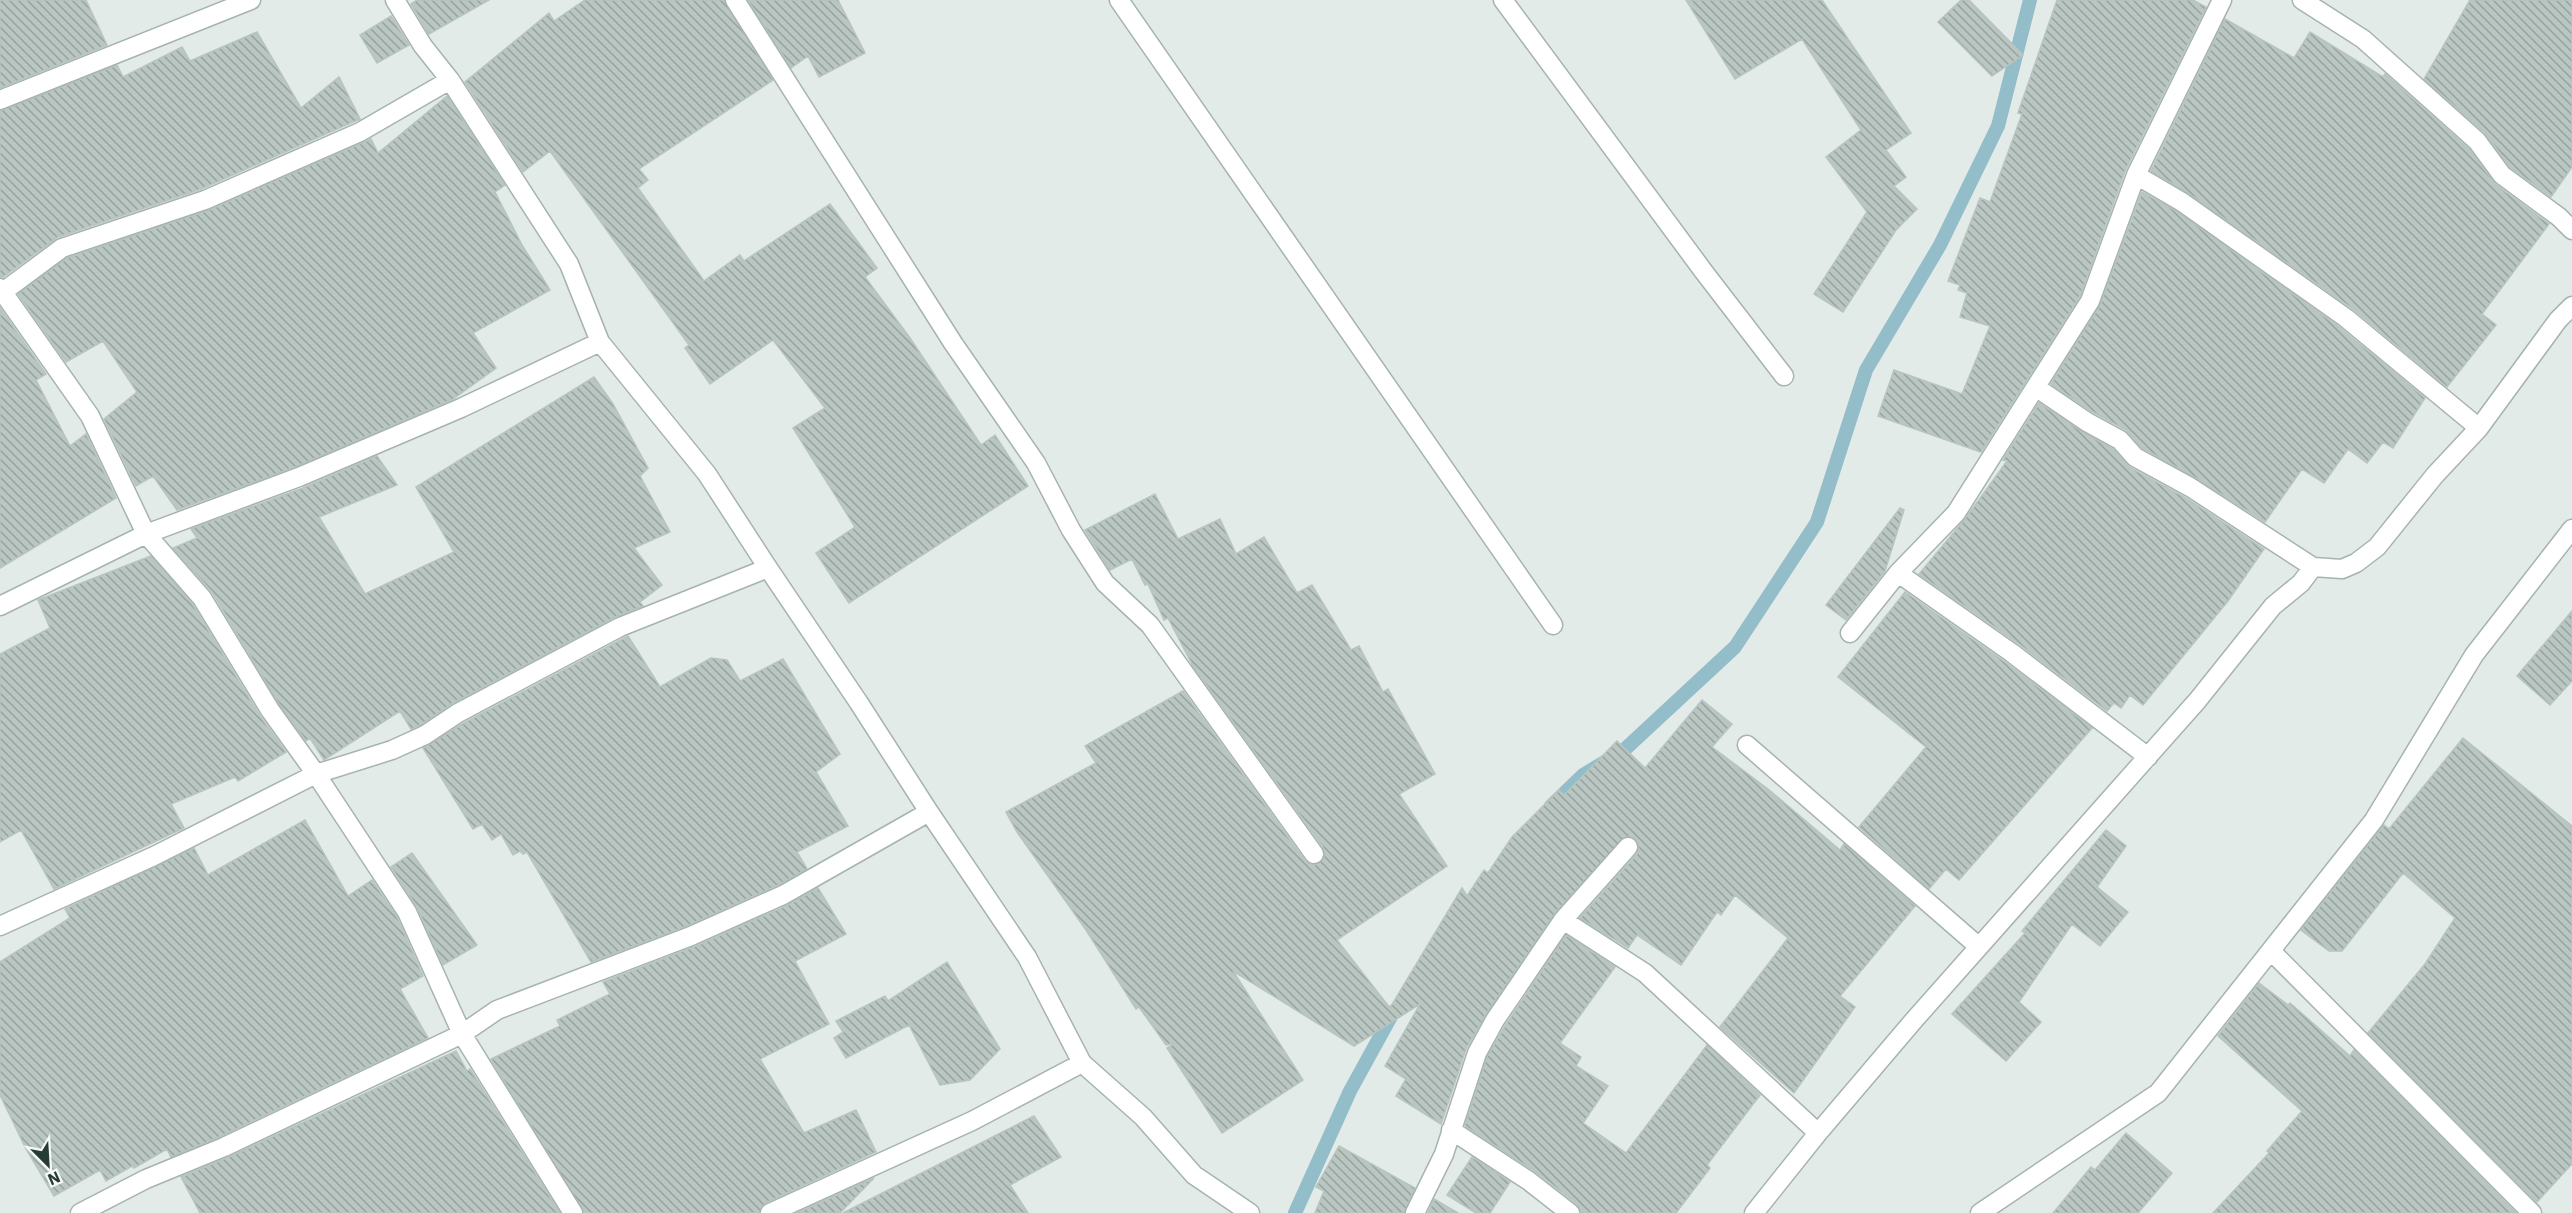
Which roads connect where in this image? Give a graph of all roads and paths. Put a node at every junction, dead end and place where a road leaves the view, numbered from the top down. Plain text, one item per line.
1 (251, 0) edge
2 (395, 0) edge
3 (735, 0) edge
4 (1119, 0) edge
5 (1503, 0) edge
6 (2222, 0) edge
7 (2302, 0) edge
8 (450, 80) junction
9 (0, 100) edge
10 (2136, 175) junction
11 (2572, 230) edge
12 (1, 292) edge
13 (2572, 306) edge
14 (600, 342) junction
15 (1784, 376) dead end
16 (2037, 388) junction
17 (2479, 428) junction
18 (2572, 529) edge
19 (146, 534) junction
20 (2313, 567) junction
21 (768, 568) junction
22 (1899, 573) junction
23 (0, 606) edge
24 (1553, 625) dead end
25 (1850, 633) dead end
26 (1747, 745) dead end
27 (2148, 757) junction
28 (316, 774) junction
29 (929, 812) junction
30 (1628, 847) dead end
31 (1314, 854) dead end
32 (1563, 920) junction
33 (0, 926) edge
34 (1978, 946) junction
35 (2272, 952) junction
36 (462, 1034) junction
37 (1082, 1063) junction
38 (1451, 1130) junction
39 (1818, 1133) junction
40 (80, 1213) edge
41 (573, 1213) edge
42 (770, 1213) edge
43 (1250, 1213) edge
44 (1415, 1213) edge
45 (1570, 1213) edge
46 (1754, 1213) edge
47 (1980, 1213) edge
48 (2532, 1213) edge

1 - 9 street
2 - 8 street
3 - 31 street
4 - 24 street
5 - 15 street
6 - 10 street
7 - 11 street
8 - 12 street
8 - 14 street
10 - 16 street
10 - 17 street
12 - 19 street
13 - 17 street
14 - 19 street
14 - 21 street
16 - 20 street
16 - 22 street
17 - 20 street
18 - 35 street
19 - 23 street
19 - 28 street
20 - 27 street
21 - 28 street
21 - 29 street
22 - 25 street
22 - 27 street
26 - 34 street
27 - 34 street
28 - 33 street
28 - 36 street
29 - 36 street
29 - 37 street
30 - 32 street
32 - 38 street
32 - 39 street
34 - 39 street
35 - 47 street
35 - 48 street
36 - 40 street
36 - 41 street
37 - 42 street
37 - 43 street
38 - 44 street
38 - 45 street
39 - 46 street

